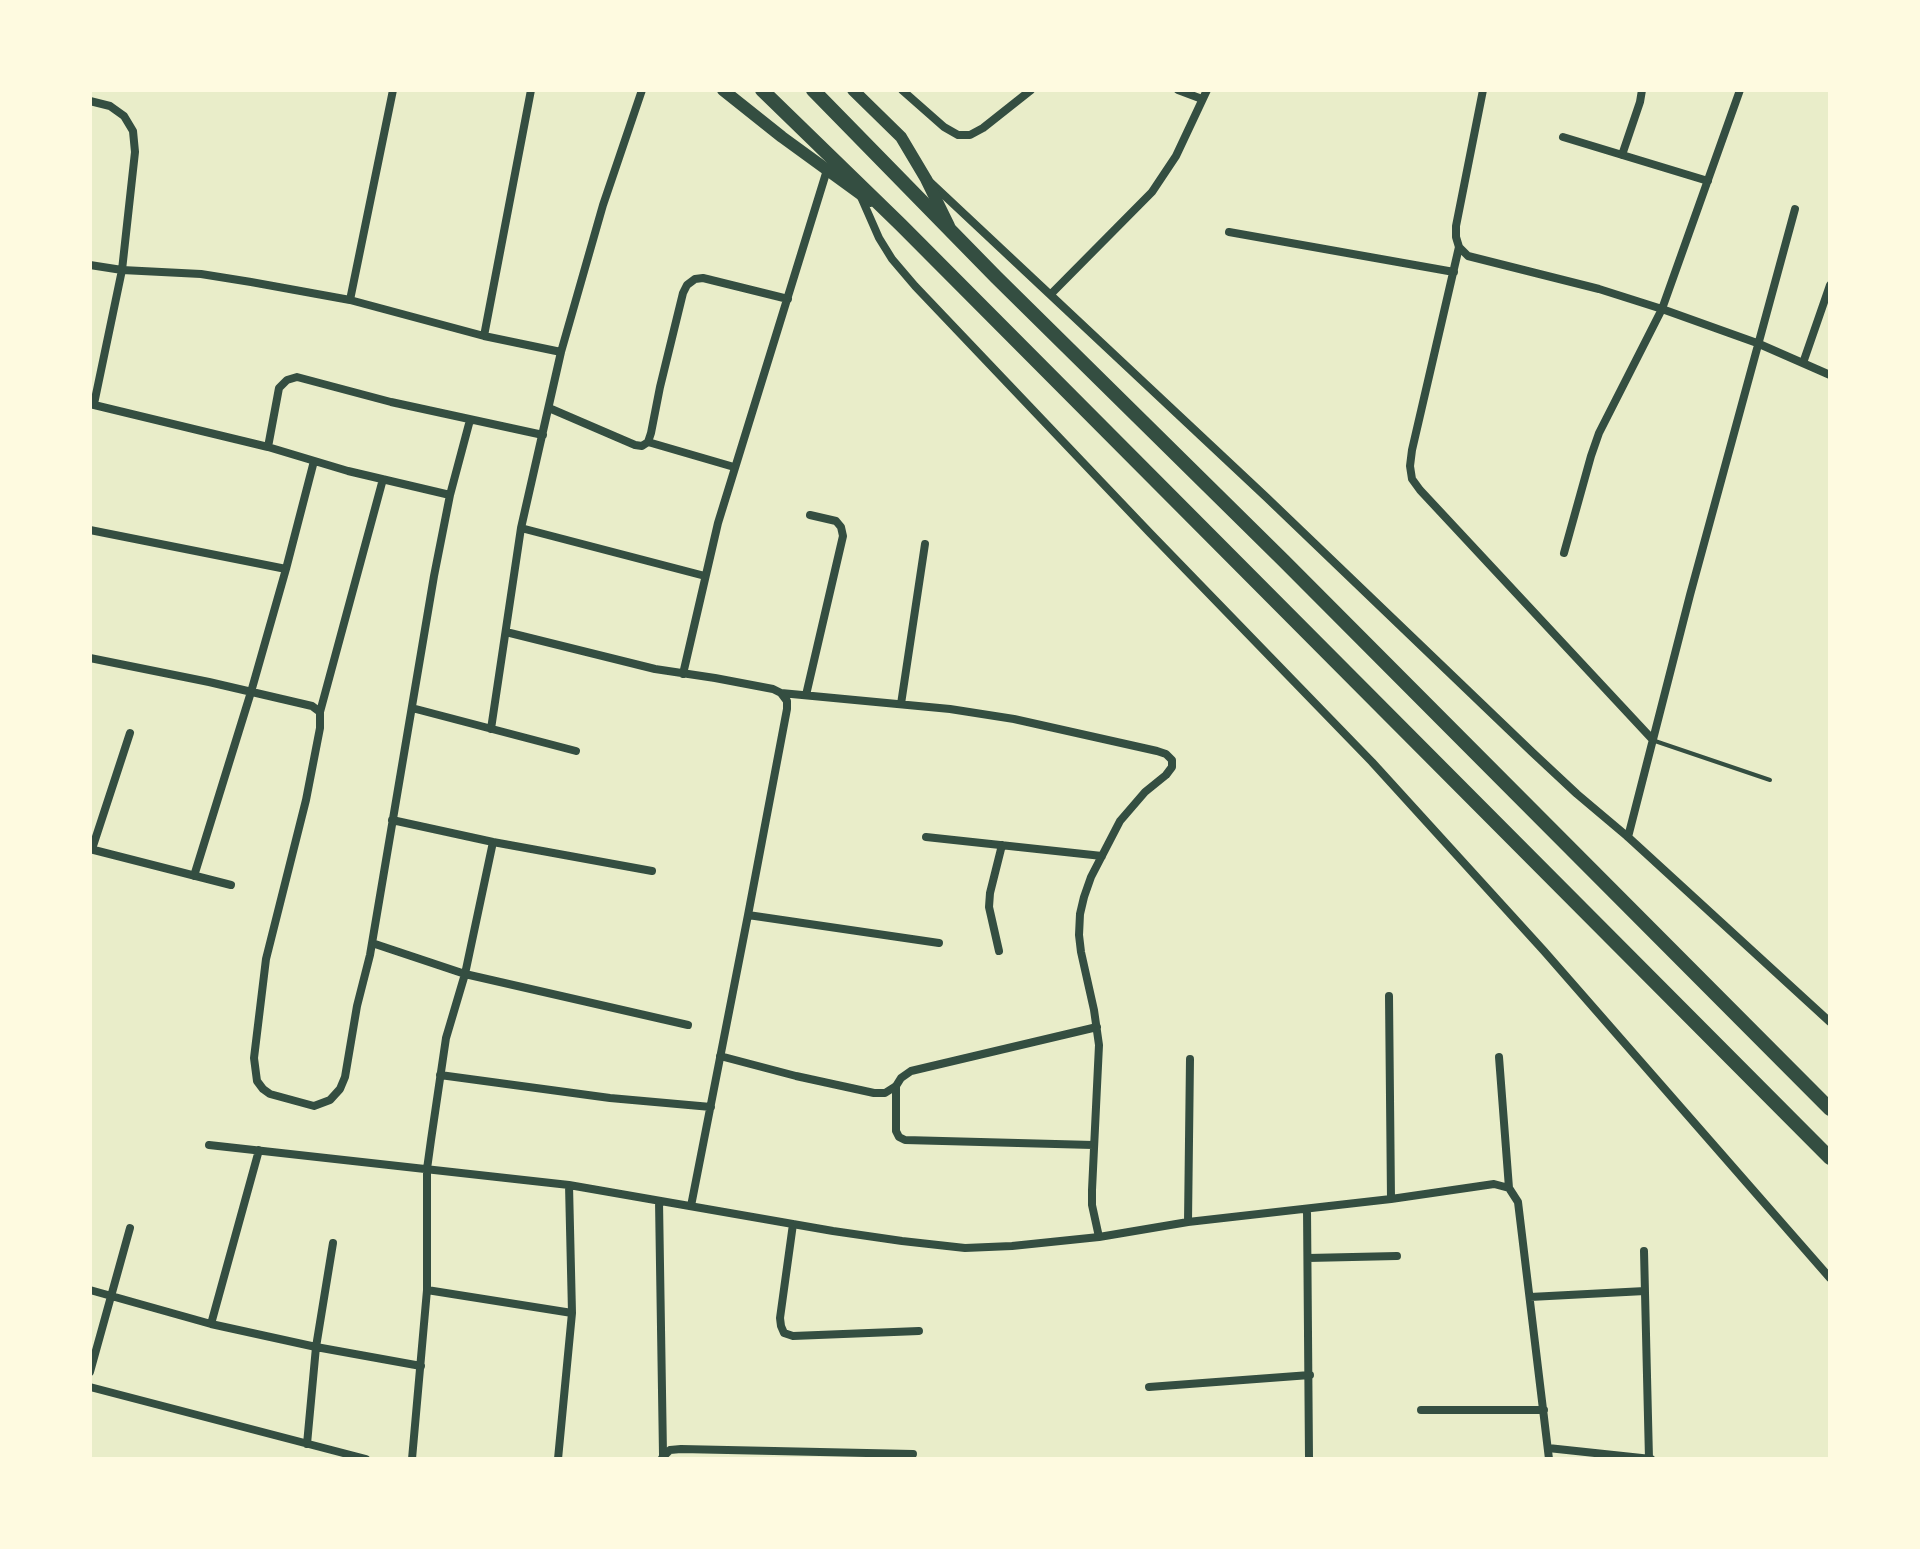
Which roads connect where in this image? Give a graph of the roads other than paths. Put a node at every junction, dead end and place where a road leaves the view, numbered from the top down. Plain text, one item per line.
1 (393, 90) edge
2 (531, 90) edge
3 (642, 90) edge
4 (723, 90) edge
5 (762, 90) edge
6 (813, 90) edge
7 (853, 90) edge
8 (902, 90) edge
9 (1031, 90) edge
10 (1178, 90) edge
11 (1483, 90) edge
12 (1642, 90) edge
13 (1740, 90) edge
14 (1204, 95) edge
15 (90, 101) edge
16 (1563, 137) dead end
17 (1622, 155) junction
18 (827, 170) junction
19 (926, 179) junction
20 (1708, 181) junction
21 (860, 194) junction
22 (1795, 209) dead end
23 (901, 225) junction
24 (952, 231) junction
25 (1229, 232) dead end
26 (1459, 247) junction
27 (90, 265) edge
28 (122, 270) junction
29 (1454, 272) junction
30 (1830, 285) edge
31 (1051, 294) junction
32 (788, 299) junction
33 (350, 300) junction
34 (1662, 309) junction
35 (484, 336) junction
36 (1757, 343) junction
37 (561, 352) junction
38 (1803, 363) junction
39 (1830, 375) edge
40 (92, 404) edge
41 (549, 408) junction
42 (470, 420) junction
43 (543, 435) junction
44 (648, 442) junction
45 (268, 447) junction
46 (314, 461) junction
47 (734, 467) junction
48 (383, 479) junction
49 (450, 495) junction
50 (810, 515) dead end
51 (521, 528) junction
52 (90, 530) edge
53 (925, 544) dead end
54 (1564, 553) dead end
55 (286, 569) junction
56 (705, 576) junction
57 (506, 632) junction
58 (90, 658) edge
59 (683, 674) junction
60 (251, 692) junction
61 (781, 693) junction
62 (806, 695) junction
63 (901, 704) junction
64 (412, 708) junction
65 (320, 712) junction
66 (491, 729) junction
67 (130, 733) dead end
68 (1653, 740) junction
69 (576, 751) dead end
70 (1770, 780) dead end
71 (392, 820) junction
72 (926, 837) dead end
73 (1628, 837) junction
74 (493, 842) junction
75 (1002, 845) junction
76 (91, 849) edge
77 (1102, 856) junction
78 (652, 871) dead end
79 (194, 876) junction
80 (231, 885) dead end
81 (748, 915) junction
82 (372, 943) junction
83 (939, 943) dead end
84 (999, 951) dead end
85 (465, 974) junction
86 (1389, 996) dead end
87 (1830, 1022) edge
88 (688, 1025) dead end
89 (1097, 1027) junction
90 (720, 1056) junction
91 (1499, 1057) dead end
92 (1190, 1059) dead end
93 (440, 1075) junction
94 (896, 1086) junction
95 (711, 1107) junction
96 (1830, 1109) edge
97 (209, 1145) dead end
98 (1093, 1145) junction
99 (259, 1150) junction
100 (1830, 1158) edge
101 (427, 1169) junction
102 (569, 1185) junction
103 (1509, 1188) junction
104 (1391, 1199) junction
105 (659, 1201) junction
106 (691, 1206) junction
107 (1307, 1209) junction
108 (1188, 1222) junction
109 (793, 1224) junction
110 (130, 1228) dead end
111 (1099, 1237) junction
112 (333, 1243) dead end
113 (1644, 1251) dead end
114 (1397, 1256) dead end
115 (1308, 1258) junction
116 (1830, 1278) edge
117 (90, 1290) edge
118 (427, 1290) junction
119 (1645, 1291) junction
120 (111, 1295) junction
121 (1530, 1297) junction
122 (572, 1313) junction
123 (211, 1324) junction
124 (919, 1331) dead end
125 (316, 1347) junction
126 (421, 1366) junction
127 (90, 1372) edge
128 (1310, 1375) junction
129 (90, 1387) edge
130 (1149, 1387) dead end
131 (1421, 1410) dead end
132 (1544, 1410) junction
133 (307, 1444) junction
134 (1548, 1448) junction
135 (913, 1454) dead end
136 (663, 1457) edge
137 (362, 1458) edge
138 (412, 1459) edge
139 (558, 1459) edge
140 (1309, 1459) edge
141 (1549, 1459) edge
142 (1650, 1459) edge

1 - 33 street
2 - 35 street
3 - 37 street
4 - 18 main road
5 - 23 highway
6 - 24 highway
7 - 19 main road
8 - 9 street
10 - 14 street
11 - 26 street
12 - 17 street
13 - 20 street
14 - 31 street
15 - 28 street
16 - 17 street
17 - 20 street
18 - 21 main road
18 - 32 street
19 - 24 main road
19 - 31 street
20 - 34 street
21 - 23 main road
21 - 116 street
22 - 36 street
23 - 100 highway
24 - 96 highway
25 - 29 street
26 - 29 street
26 - 34 street
27 - 28 street
28 - 33 street
28 - 40 street
29 - 68 street
30 - 38 street
31 - 73 street
32 - 44 street
32 - 47 street
33 - 35 street
34 - 36 street
34 - 54 street
35 - 37 street
36 - 38 street
36 - 68 street
37 - 41 street
38 - 39 street
40 - 45 street
41 - 43 street
41 - 44 street
42 - 43 street
42 - 45 street
42 - 49 street
43 - 51 street
44 - 47 street
45 - 46 street
46 - 48 street
46 - 55 street
47 - 56 street
48 - 49 street
48 - 65 street
49 - 64 street
50 - 62 street
51 - 56 street
51 - 57 street
52 - 55 street
53 - 63 street
55 - 60 street
56 - 59 street
57 - 59 street
57 - 66 street
58 - 60 street
59 - 61 street
60 - 65 street
60 - 79 street
61 - 62 street
61 - 81 street
62 - 63 street
63 - 77 street
64 - 66 street
64 - 71 street
65 - 82 street
66 - 69 street
67 - 76 street
68 - 70 lane
68 - 73 street
71 - 74 street
71 - 82 street
72 - 75 street
73 - 87 street
74 - 78 street
74 - 85 street
75 - 77 street
75 - 84 street
76 - 79 street
77 - 89 street
79 - 80 street
81 - 83 street
81 - 90 street
82 - 85 street
85 - 88 street
85 - 93 street
86 - 104 street
89 - 94 street
89 - 98 street
90 - 94 street
90 - 95 street
91 - 103 street
92 - 108 street
93 - 95 street
93 - 101 street
94 - 98 street
95 - 106 street
97 - 99 street
98 - 111 street
99 - 101 street
99 - 123 street
101 - 102 street
101 - 118 street
102 - 105 street
102 - 122 street
103 - 104 street
103 - 121 street
104 - 107 street
105 - 106 street
105 - 136 street
106 - 109 street
107 - 108 street
107 - 115 street
108 - 111 street
109 - 111 street
109 - 124 street
110 - 120 street
112 - 125 street
113 - 119 street
114 - 115 street
115 - 128 street
117 - 120 street
118 - 122 street
118 - 126 street
119 - 121 street
119 - 142 street
120 - 123 street
120 - 127 street
121 - 132 street
122 - 139 street
123 - 125 street
125 - 126 street
125 - 133 street
126 - 138 street
128 - 130 street
128 - 140 street
129 - 133 street
131 - 132 street
132 - 134 street
133 - 137 street
134 - 141 street
134 - 142 street
135 - 136 street

